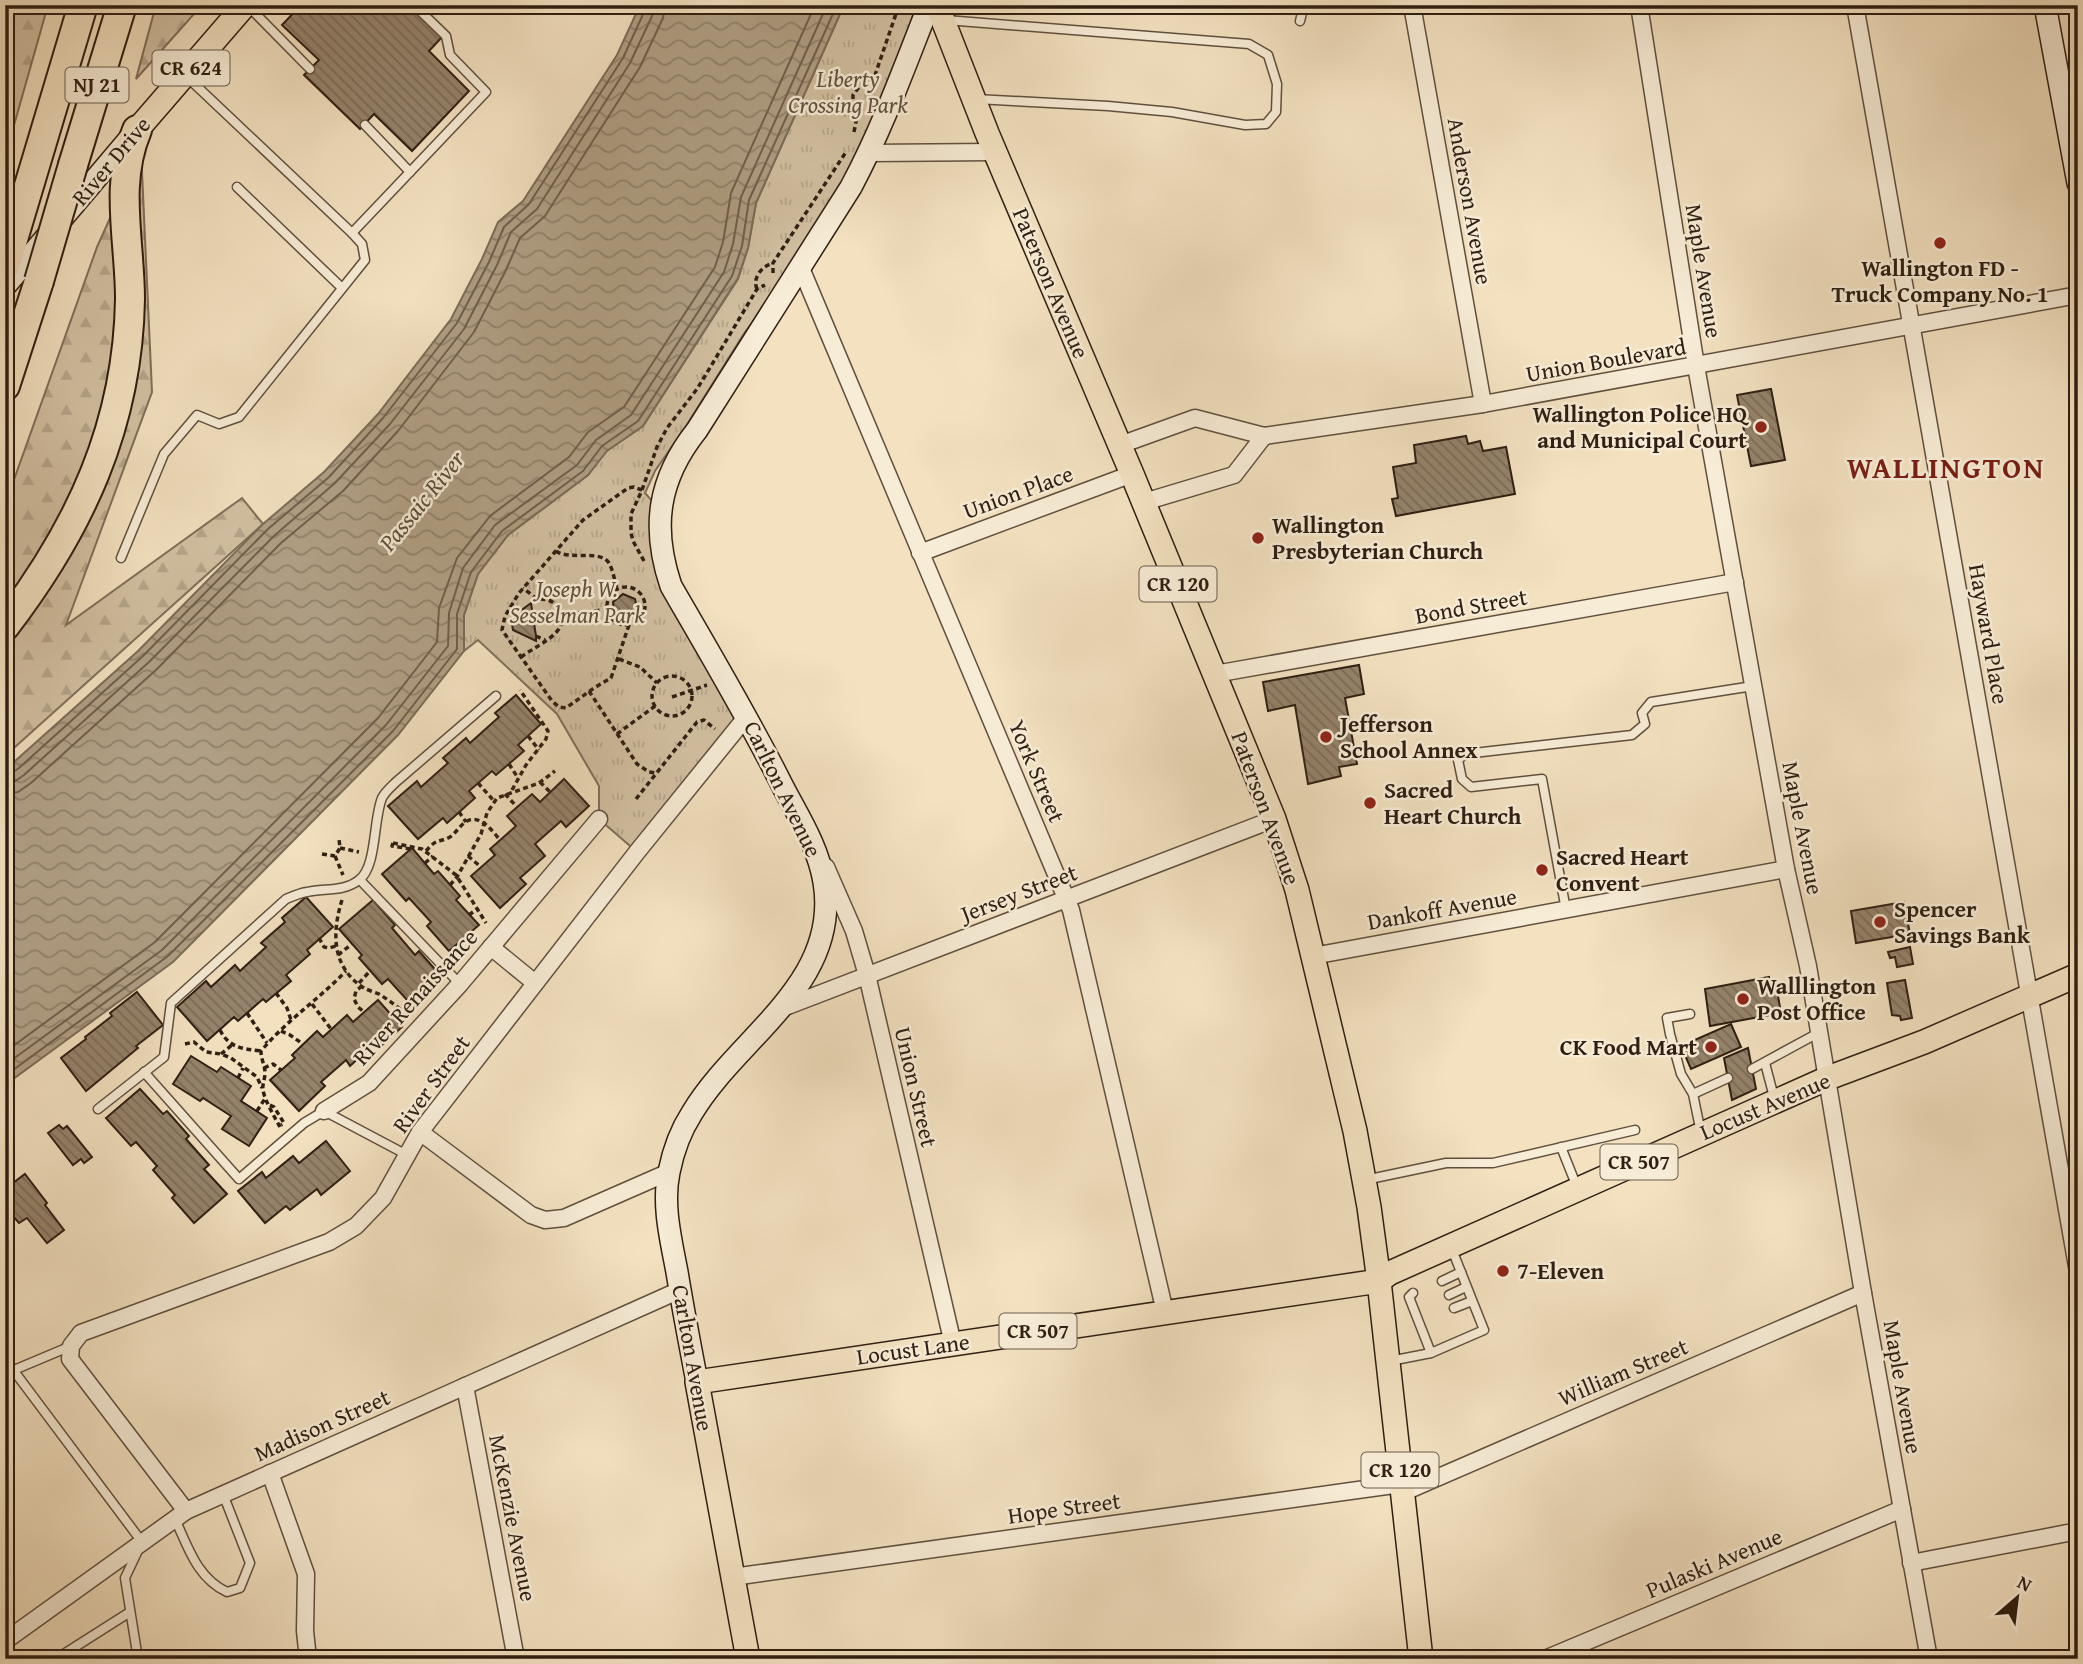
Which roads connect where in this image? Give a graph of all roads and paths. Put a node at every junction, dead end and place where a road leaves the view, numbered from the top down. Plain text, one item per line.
1 (83, 5) edge
2 (121, 5) edge
3 (246, 5) edge
4 (414, 5) edge
5 (899, 5) edge
6 (1304, 5) edge
7 (1412, 5) edge
8 (1639, 5) edge
9 (1855, 5) edge
10 (2045, 5) edge
11 (936, 10) edge
12 (1300, 21) dead end
13 (310, 69) dead end
14 (185, 75) junction
15 (974, 99) junction
16 (365, 125) dead end
17 (137, 130) junction
18 (861, 146) junction
19 (847, 149) dead end
20 (995, 152) junction
21 (410, 172) junction
22 (2078, 183) edge
23 (237, 187) dead end
24 (352, 233) junction
25 (9, 254) edge
26 (773, 263) junction
27 (800, 268) junction
28 (5, 286) edge
29 (342, 288) junction
30 (757, 289) junction
31 (2078, 295) edge
32 (1912, 327) junction
33 (1696, 366) junction
34 (5, 386) edge
35 (1483, 404) junction
36 (1264, 436) junction
37 (1120, 445) junction
38 (1132, 474) junction
39 (642, 490) junction
40 (1144, 502) junction
41 (556, 551) junction
42 (920, 553) junction
43 (121, 558) dead end
44 (645, 562) dead end
45 (1735, 582) junction
46 (523, 588) junction
47 (617, 590) junction
48 (536, 598) junction
49 (536, 605) dead end
50 (607, 609) junction
51 (561, 616) junction
52 (629, 625) junction
53 (5, 626) edge
54 (536, 636) dead end
55 (545, 640) junction
56 (520, 657) junction
57 (619, 659) junction
58 (1215, 674) junction
59 (657, 683) junction
60 (713, 684) dead end
61 (1753, 686) junction
62 (520, 690) dead end
63 (692, 690) junction
64 (589, 691) junction
65 (496, 695) dead end
66 (672, 696) dead end
67 (655, 706) junction
68 (747, 716) junction
69 (720, 723) dead end
70 (617, 734) junction
71 (528, 736) dead end
72 (539, 750) junction
73 (509, 764) dead end
74 (555, 771) dead end
75 (657, 773) junction
76 (518, 778) junction
77 (540, 782) junction
78 (478, 783) dead end
79 (550, 792) dead end
80 (508, 793) junction
81 (636, 799) dead end
82 (494, 801) junction
83 (517, 807) dead end
84 (459, 812) dead end
85 (599, 818) dead end
86 (1275, 819) junction
87 (466, 822) junction
88 (484, 823) junction
89 (339, 839) dead end
90 (500, 840) dead end
91 (814, 847) junction
92 (340, 848) junction
93 (419, 849) junction
94 (426, 851) junction
95 (322, 854) dead end
96 (372, 855) junction
97 (335, 856) junction
98 (433, 856) junction
99 (468, 856) junction
100 (425, 863) dead end
101 (481, 867) dead end
102 (1786, 869) junction
103 (457, 877) junction
104 (360, 880) junction
105 (450, 885) dead end
106 (347, 886) junction
107 (1066, 899) junction
108 (342, 900) dead end
109 (477, 909) junction
110 (1566, 910) junction
111 (469, 915) dead end
112 (486, 923) dead end
113 (319, 938) dead end
114 (352, 944) dead end
115 (336, 946) junction
116 (491, 947) junction
117 (338, 955) junction
118 (1313, 956) junction
119 (346, 971) junction
120 (370, 971) dead end
121 (867, 975) junction
122 (2078, 975) edge
123 (460, 984) junction
124 (535, 984) junction
125 (360, 985) junction
126 (276, 993) dead end
127 (2030, 996) junction
128 (312, 1004) junction
129 (779, 1009) junction
130 (401, 1010) dead end
131 (364, 1012) dead end
132 (247, 1013) dead end
133 (1690, 1014) dead end
134 (291, 1020) junction
135 (331, 1029) dead end
136 (220, 1030) dead end
137 (281, 1031) junction
138 (1820, 1032) junction
139 (185, 1044) dead end
140 (268, 1044) junction
141 (303, 1044) dead end
142 (232, 1045) junction
143 (261, 1051) junction
144 (222, 1054) junction
145 (1765, 1063) junction
146 (243, 1068) junction
147 (264, 1068) junction
148 (1752, 1069) dead end
149 (281, 1070) dead end
150 (144, 1072) junction
151 (238, 1078) dead end
152 (1728, 1078) dead end
153 (1828, 1078) junction
154 (262, 1088) junction
155 (1693, 1094) junction
156 (266, 1097) junction
157 (1775, 1102) junction
158 (98, 1110) dead end
159 (257, 1111) dead end
160 (324, 1111) junction
161 (280, 1126) dead end
162 (1635, 1130) dead end
163 (420, 1132) junction
164 (1702, 1134) junction
165 (1562, 1147) junction
166 (407, 1155) junction
167 (669, 1172) junction
168 (1363, 1181) junction
169 (1578, 1189) junction
170 (1451, 1247) junction
171 (1461, 1272) junction
172 (2078, 1272) edge
173 (1379, 1281) junction
174 (1442, 1281) dead end
175 (1466, 1287) junction
176 (680, 1290) junction
177 (1413, 1293) dead end
178 (1863, 1293) junction
179 (1449, 1295) dead end
180 (1472, 1301) junction
181 (1454, 1308) dead end
182 (1165, 1312) junction
183 (953, 1344) junction
184 (70, 1352) junction
185 (1432, 1353) junction
186 (5, 1359) edge
187 (1388, 1361) junction
188 (14, 1370) junction
189 (5, 1376) edge
190 (697, 1382) junction
191 (465, 1386) junction
192 (270, 1473) junction
193 (1402, 1488) junction
194 (223, 1494) junction
195 (1902, 1509) junction
196 (180, 1515) junction
197 (2078, 1531) edge
198 (142, 1542) junction
199 (1912, 1563) junction
200 (733, 1577) junction
201 (130, 1612) junction
202 (5, 1641) edge
203 (56, 1659) edge
204 (138, 1659) edge
205 (308, 1659) edge
206 (516, 1659) edge
207 (748, 1659) edge
208 (1421, 1659) edge
209 (1545, 1659) edge
210 (1929, 1659) edge

1 - 25 highway, NJ 21
2 - 34 highway, NJ 21, bridge
3 - 13 lane
3 - 14 main road, River Drive / CR 624
4 - 21 lane
5 - 18 path
6 - 12 lane
7 - 35 street, Anderson Avenue
8 - 33 street, Maple Avenue
9 - 32 street, Hayward Place
10 - 22 street
11 - 15 main road, Paterson Avenue / CR 120
11 - 15 lane
11 - 18 street, Carlton Avenue
14 - 17 main road, River Drive / CR 624
14 - 24 lane
15 - 20 main road, Paterson Avenue / CR 120
16 - 21 lane
17 - 28 street, River Drive / CR 624
17 - 53 highway
18 - 20 street
18 - 27 street, Carlton Avenue
19 - 26 path
20 - 37 main road, Paterson Avenue / CR 120
21 - 24 lane
23 - 29 lane
24 - 29 lane
26 - 30 path
26 - 30 path
27 - 42 street, York Street
27 - 68 street, Carlton Avenue
29 - 43 lane
30 - 39 path
31 - 32 street, Union Boulevard
32 - 33 street, Union Boulevard
32 - 127 street, Hayward Place
33 - 35 street, Union Boulevard
33 - 45 street, Maple Avenue
35 - 36 street, Union Boulevard
36 - 37 street, Union Boulevard
36 - 40 street
37 - 38 main road, Paterson Avenue / CR 120
38 - 40 main road, Paterson Avenue / CR 120
38 - 42 street, Union Place
39 - 41 path
39 - 44 path
40 - 58 main road, Paterson Avenue / CR 120
41 - 46 path
41 - 47 path
42 - 107 street, York Street
45 - 58 street, Bond Street
45 - 61 street, Maple Avenue
46 - 48 path
46 - 56 path
47 - 50 path
47 - 52 path
48 - 49 path
48 - 51 path
50 - 51 path
50 - 52 path
51 - 55 path
52 - 57 path
54 - 55 path
55 - 56 path
56 - 64 path
57 - 59 path
57 - 64 path
58 - 86 main road, Paterson Avenue / CR 120
59 - 63 path
59 - 67 path
60 - 63 path
61 - 102 street, Maple Avenue
61 - 110 lane
62 - 72 path
63 - 66 path
63 - 67 path
64 - 70 path
65 - 96 lane
67 - 70 path
68 - 91 street, Carlton Avenue
68 - 124 street, River Street
69 - 75 path
70 - 75 path
71 - 72 path
72 - 76 path
73 - 76 path
74 - 77 path
75 - 81 path
76 - 80 path
77 - 79 path
77 - 80 path
78 - 82 path
80 - 82 path
80 - 83 path
82 - 88 path
84 - 87 path
85 - 116 street, River Renaissance
86 - 107 street, Jersey Street
86 - 118 main road, Paterson Avenue / CR 120
87 - 88 path
87 - 94 path
88 - 90 path
88 - 99 path
89 - 92 path
91 - 121 street, Union Street
91 - 129 street, Carlton Avenue
92 - 96 path
92 - 97 path
93 - 93 path
93 - 94 path
94 - 98 path
95 - 97 path
96 - 104 lane
97 - 106 path
98 - 100 path
98 - 103 path
99 - 101 path
99 - 103 path
102 - 110 street, Dankoff Avenue
102 - 138 street, Maple Avenue
103 - 105 path
103 - 109 path
104 - 106 lane
104 - 123 lane
106 - 150 lane
107 - 121 street, Jersey Street
107 - 182 street, York Street
108 - 115 path
109 - 111 path
109 - 112 path
110 - 118 street, Dankoff Avenue
113 - 115 path
114 - 117 path
115 - 117 path
116 - 123 street, River Renaissance
116 - 124 street
117 - 119 path
118 - 168 main road, Paterson Avenue / CR 120
119 - 125 path
119 - 128 path
120 - 125 path
121 - 129 street, Jersey Street
121 - 183 street, Union Street
122 - 127 main road, Locust Avenue / CR 507
123 - 160 street, River Renaissance
124 - 163 street, River Street
125 - 130 path
125 - 131 path
126 - 134 path
127 - 153 main road, Locust Avenue / CR 507
127 - 172 street, Hayward Place
128 - 134 path
128 - 135 path
129 - 167 street, Carlton Avenue
132 - 140 path
133 - 155 lane
134 - 137 path
136 - 142 path
137 - 140 path
137 - 141 path
138 - 145 lane
138 - 153 street, Maple Avenue
139 - 144 path
140 - 143 path
142 - 143 path
142 - 144 path
143 - 147 path
144 - 146 path
145 - 148 lane
145 - 157 lane
146 - 151 path
146 - 154 path
147 - 149 path
147 - 154 path
150 - 158 lane
150 - 160 lane, River Renaissance
152 - 155 lane
153 - 157 main road, Locust Avenue / CR 507
153 - 178 street, Maple Avenue
154 - 156 path
155 - 164 lane
156 - 159 path
156 - 161 path
157 - 164 main road, Locust Avenue / CR 507
160 - 166 lane
162 - 165 lane
163 - 166 street, River Street
163 - 167 street
164 - 169 main road, Locust Avenue / CR 507
165 - 168 lane
165 - 169 lane
166 - 184 street, River Street
167 - 176 street, Carlton Avenue
168 - 173 main road, Paterson Avenue / CR 120
169 - 170 main road, Locust Avenue / CR 507
170 - 171 lane
170 - 173 main road, Locust Avenue / CR 507
171 - 174 lane
171 - 175 lane
173 - 182 main road, Locust Lane / CR 507
173 - 187 main road, Paterson Avenue / CR 120
175 - 179 lane
175 - 180 lane
176 - 190 street, Carlton Avenue
176 - 191 street, Madison Street
177 - 185 lane
178 - 193 street, William Street
178 - 195 street, Maple Avenue
180 - 181 lane
180 - 185 lane
182 - 183 main road, Locust Lane / CR 507
183 - 190 main road, Locust Lane / CR 507
184 - 188 lane
184 - 196 street
185 - 187 lane
186 - 188 lane
187 - 193 main road, Paterson Avenue / CR 120
188 - 189 lane
188 - 198 lane
190 - 200 main road, Carlton Avenue
191 - 192 street, Madison Street
191 - 206 street, McKenzie Avenue
192 - 194 street, Madison Street
192 - 205 street
193 - 200 street, Hope Street
193 - 208 main road, Paterson Avenue / CR 120
194 - 196 street, Madison Street
194 - 196 lane
195 - 199 street, Maple Avenue
195 - 209 street, Pulaski Avenue
196 - 198 street, Madison Street
197 - 199 street
198 - 201 lane
198 - 202 street, Madison Street
199 - 210 street, Maple Avenue
200 - 207 main road, Carlton Avenue
201 - 203 lane
201 - 204 lane

